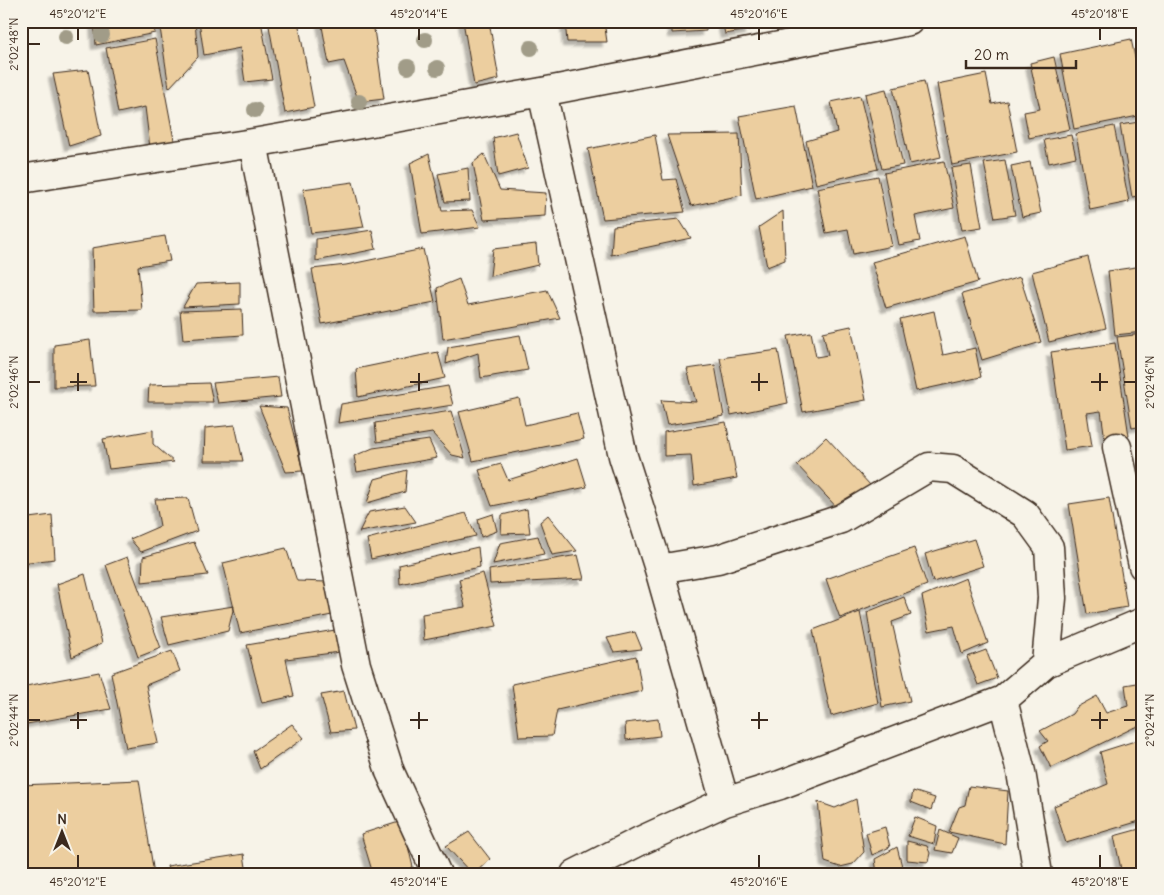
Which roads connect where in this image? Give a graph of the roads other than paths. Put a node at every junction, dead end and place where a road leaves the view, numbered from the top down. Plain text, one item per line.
1 (910, 21) edge
2 (542, 92) junction
3 (253, 143) junction
4 (21, 179) edge
5 (1117, 447) dead end
6 (1143, 566) edge
7 (659, 569) junction
8 (1143, 622) edge
9 (1046, 664) junction
10 (1003, 700) junction
11 (725, 802) junction
12 (437, 874) edge
13 (575, 874) edge
14 (1038, 874) edge

1 - 2 street
2 - 3 street
2 - 7 street
3 - 4 street
3 - 12 street
5 - 6 street
7 - 9 street
7 - 11 street
8 - 9 street
9 - 10 street
10 - 11 street
10 - 14 street
11 - 13 street

